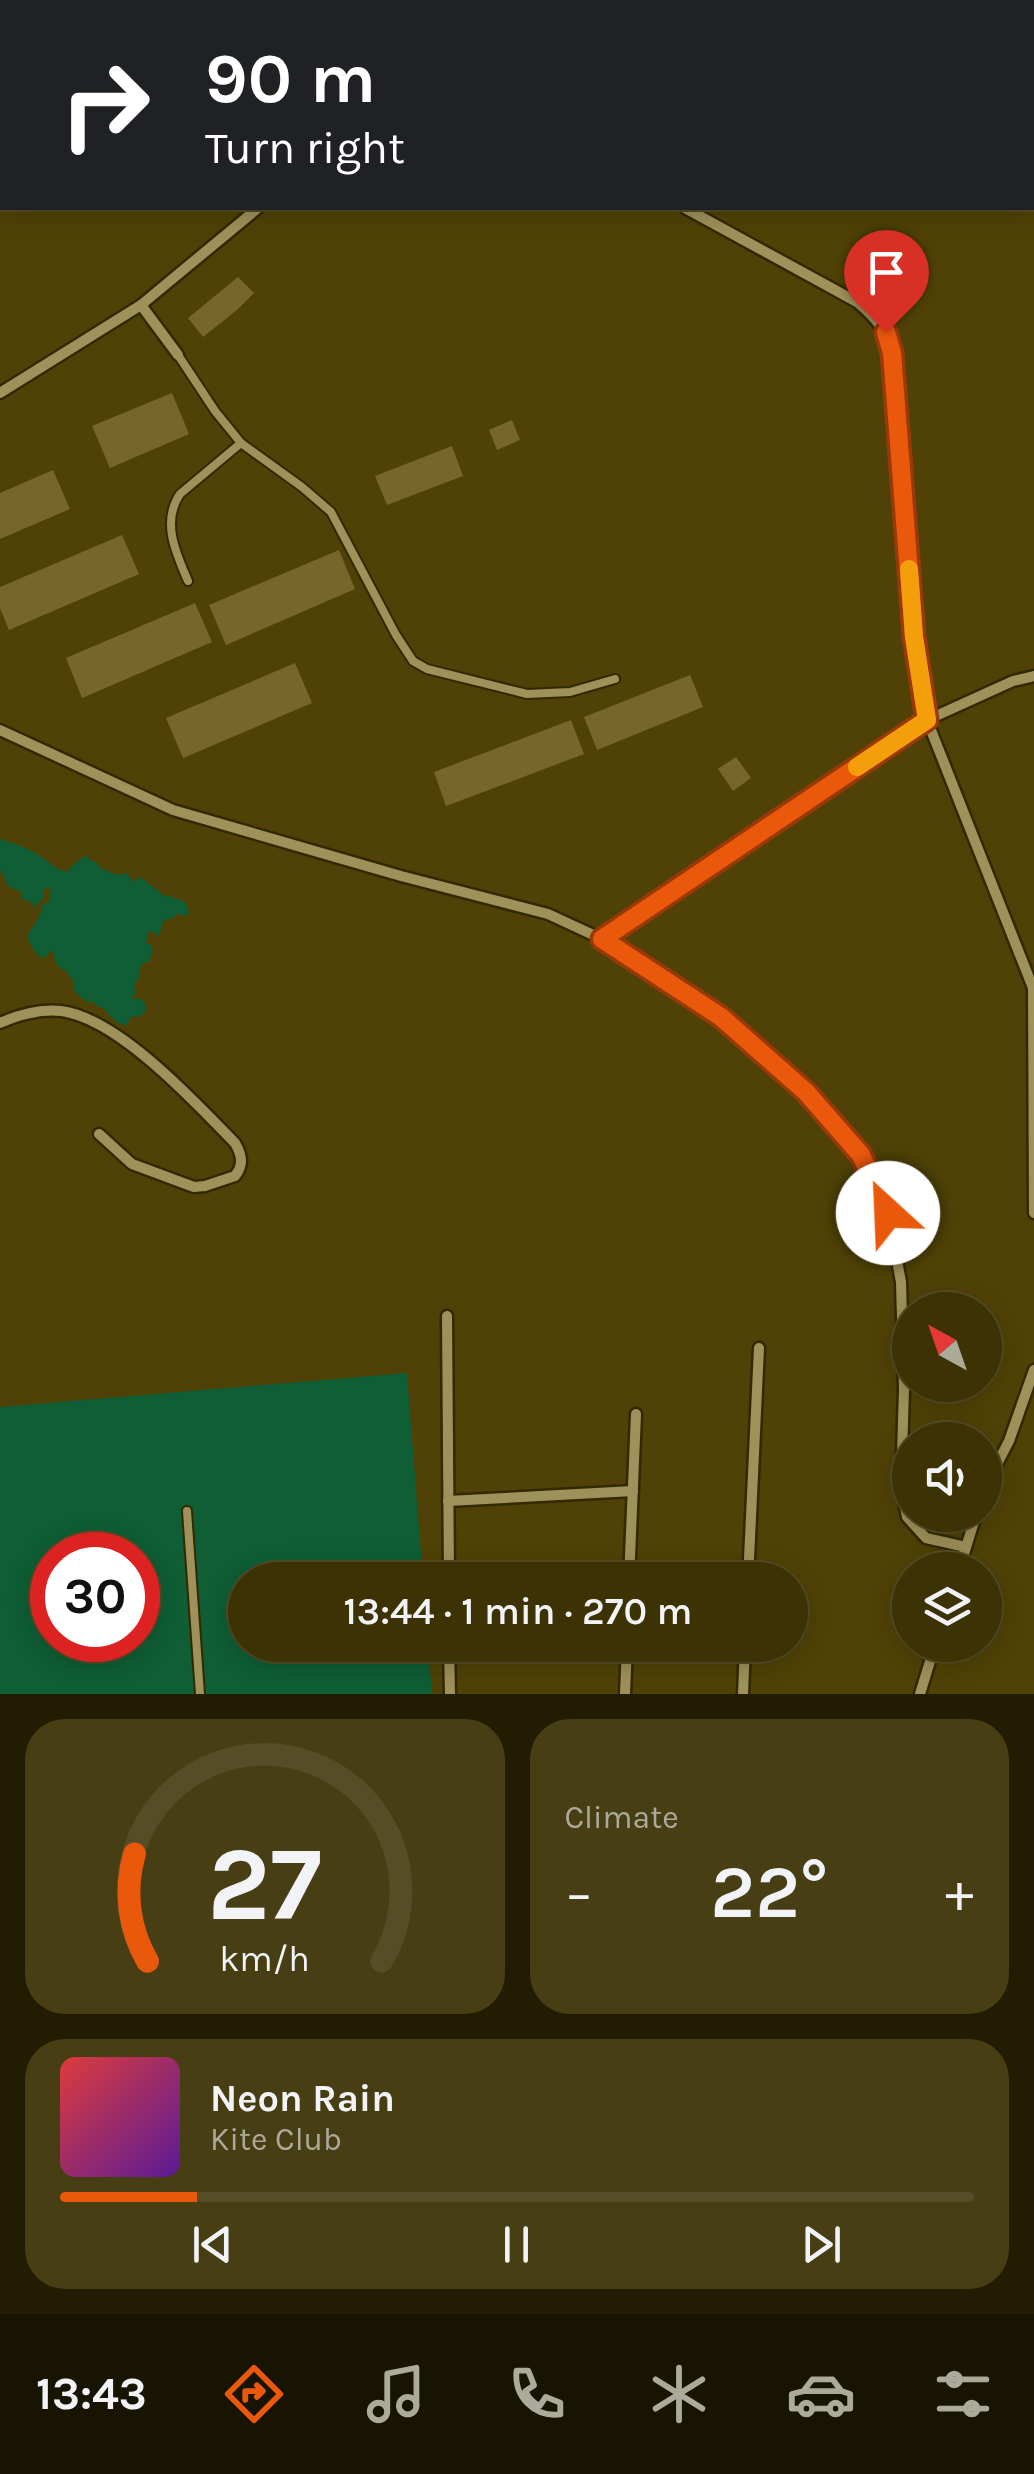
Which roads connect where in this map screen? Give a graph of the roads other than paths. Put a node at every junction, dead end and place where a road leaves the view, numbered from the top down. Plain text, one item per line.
1 (256, 210) edge
2 (689, 210) edge
3 (141, 306) junction
4 (178, 355) joint
5 (0, 393) edge
6 (241, 442) junction
7 (188, 581) dead end
8 (1034, 676) edge
9 (615, 679) dead end
10 (927, 720) junction
11 (0, 730) edge
12 (602, 939) junction
13 (0, 1022) edge
14 (99, 1134) dead end
15 (1034, 1213) edge
16 (447, 1316) dead end
17 (759, 1348) dead end
18 (1034, 1370) edge
19 (636, 1414) dead end
20 (1002, 1454) edge
21 (633, 1491) junction
22 (448, 1501) junction
23 (187, 1511) dead end
24 (971, 1532) edge
25 (966, 1546) junction
26 (964, 1552) edge
27 (449, 1562) edge
28 (631, 1562) edge
29 (749, 1562) edge
30 (449, 1662) edge
31 (626, 1662) edge
32 (745, 1662) edge
33 (930, 1662) edge
34 (200, 1694) edge
35 (450, 1694) edge
36 (625, 1694) edge
37 (743, 1694) edge
38 (920, 1694) edge

1 - 3 street
2 - 10 street
3 - 4 street
3 - 5 street
4 - 6 lane
6 - 7 lane
6 - 9 lane
8 - 10 street
10 - 12 street
10 - 15 street
11 - 12 street
12 - 25 street
13 - 14 street
16 - 22 street
17 - 29 street
18 - 20 street
19 - 21 street
21 - 22 street
21 - 28 street
22 - 27 street
23 - 34 lane
24 - 25 street
25 - 26 street
30 - 35 street
31 - 36 street
32 - 37 street
33 - 38 street

